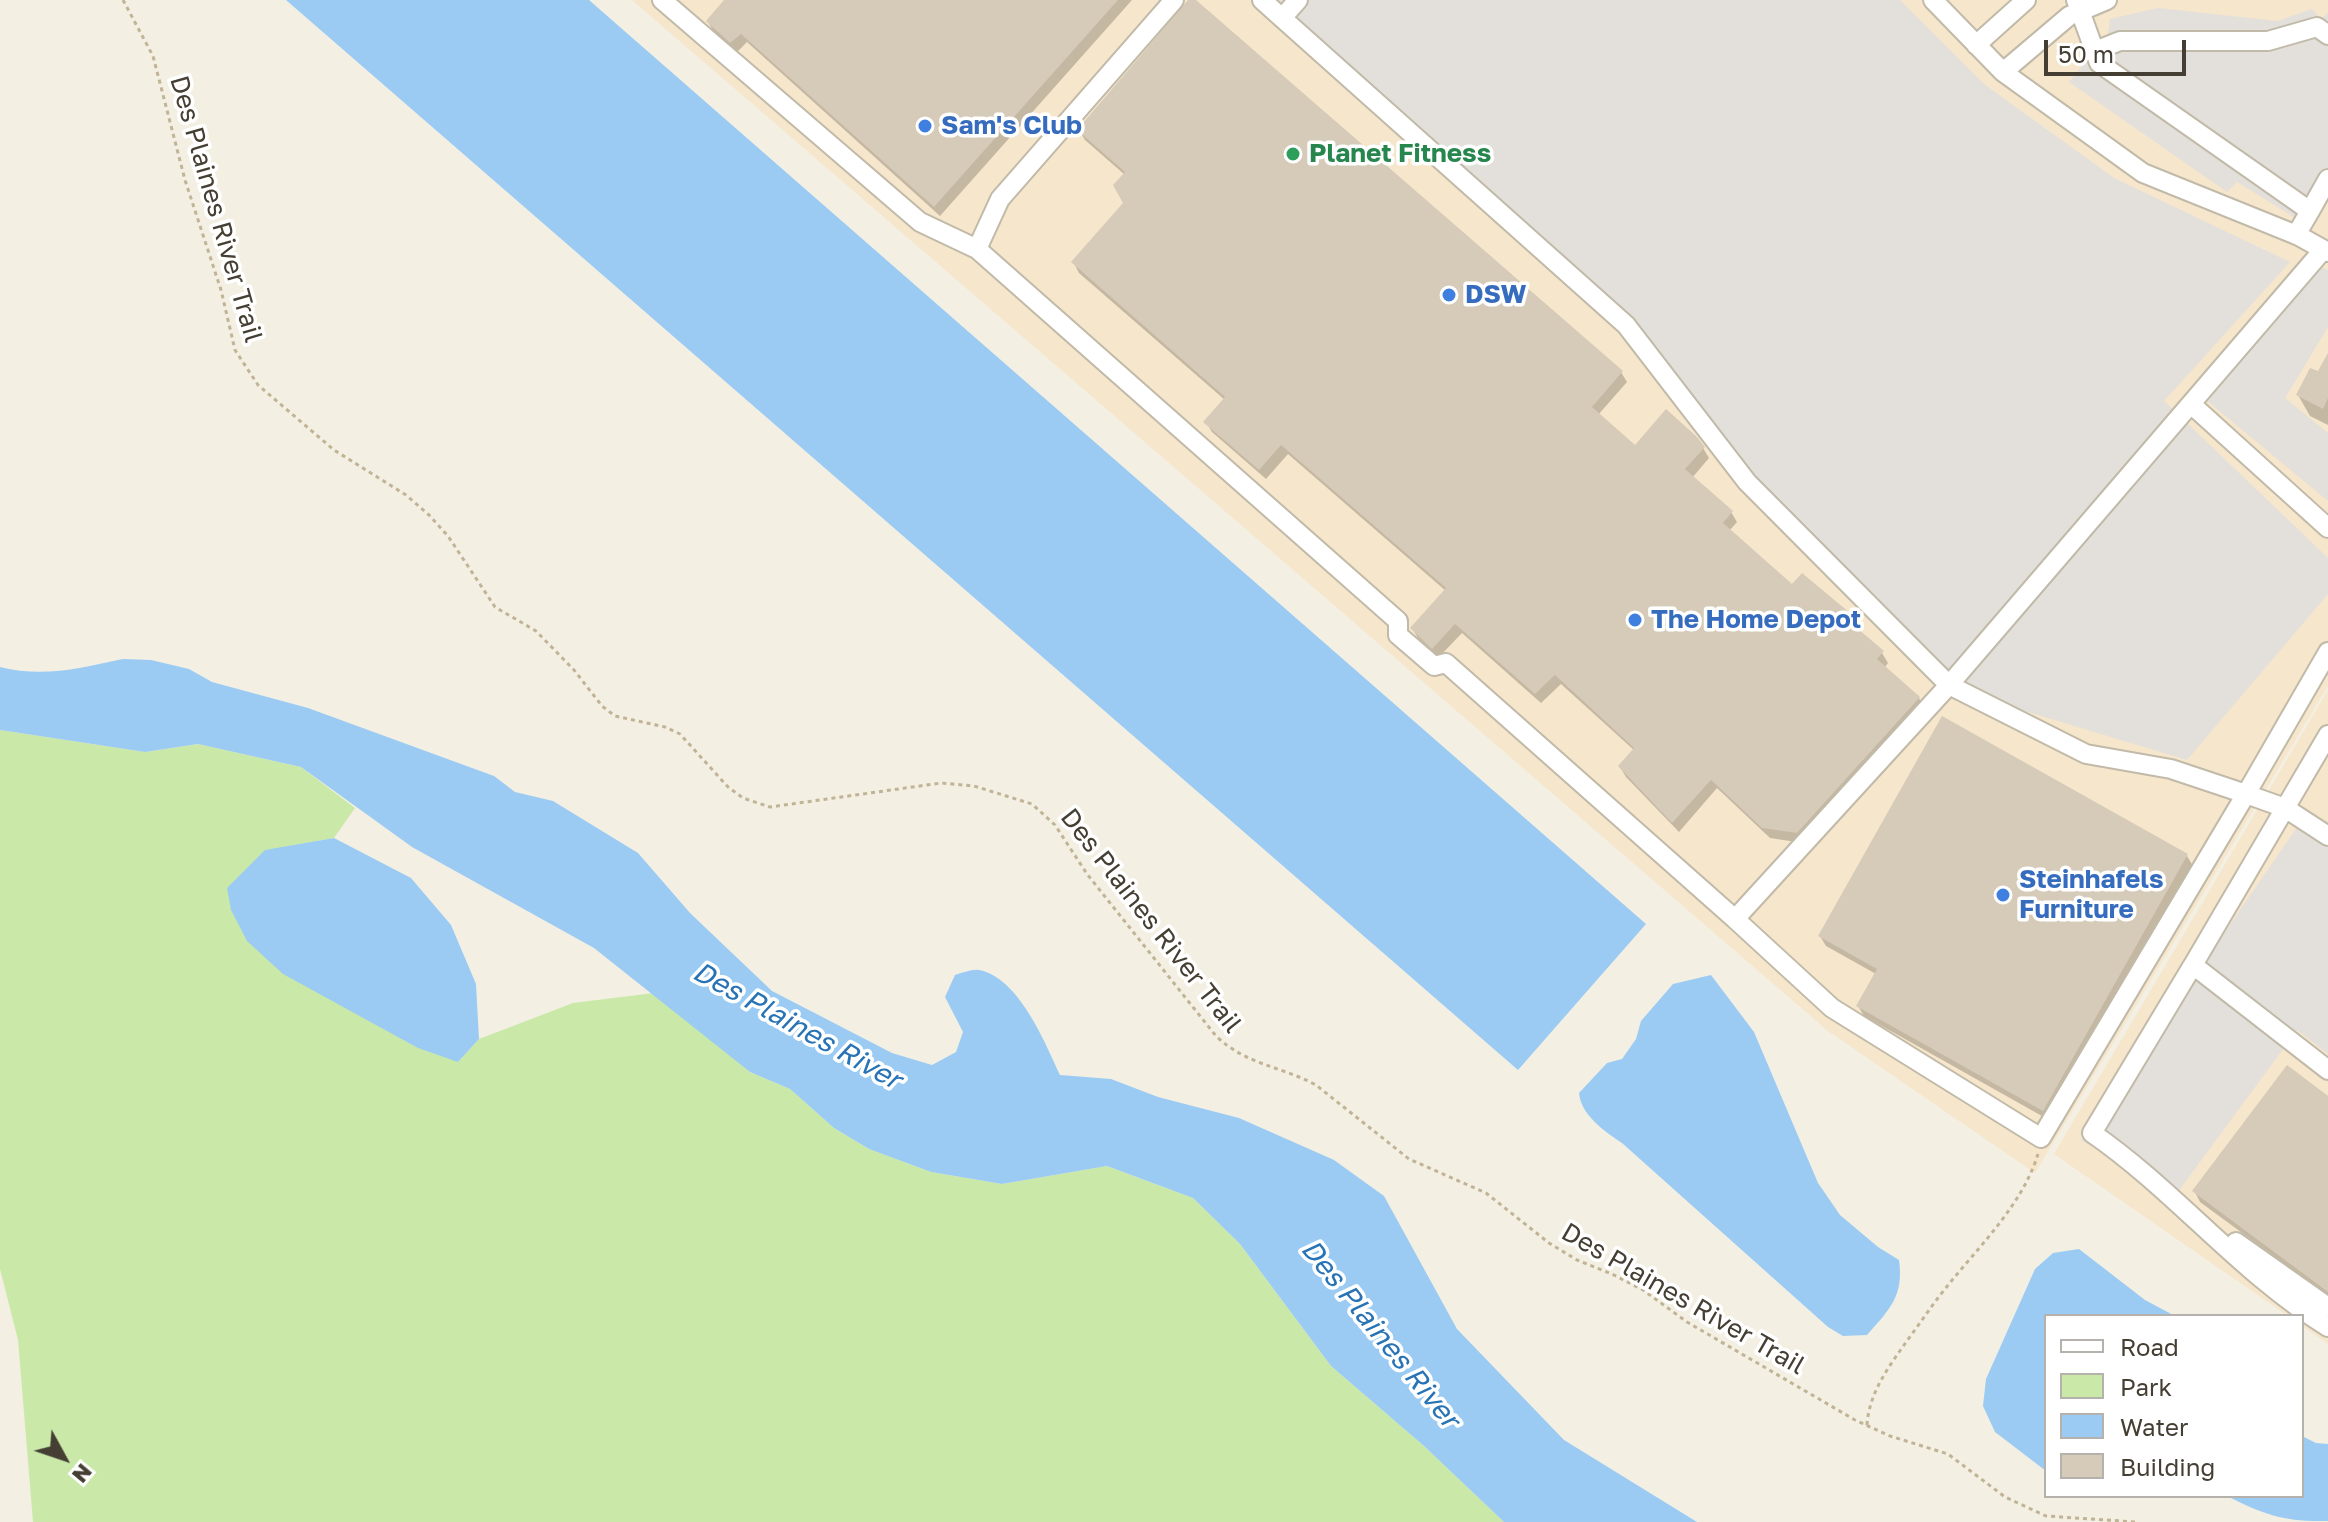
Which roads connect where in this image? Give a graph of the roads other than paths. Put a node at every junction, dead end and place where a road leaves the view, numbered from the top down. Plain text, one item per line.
1 (662, 0) edge
2 (1174, 0) edge
3 (1262, 0) edge
4 (1298, 0) edge
5 (1933, 0) edge
6 (2026, 0) edge
7 (2107, 0) edge
8 (2078, 5) edge
9 (1282, 18) junction
10 (2328, 35) edge
11 (1976, 45) junction
12 (2095, 51) junction
13 (2003, 72) junction
14 (2328, 179) edge
15 (2310, 211) junction
16 (2296, 235) junction
17 (977, 249) junction
18 (2326, 251) edge
19 (2191, 404) junction
20 (2328, 528) edge
21 (2328, 652) edge
22 (1949, 685) junction
23 (2328, 735) edge
24 (2246, 794) junction
25 (2285, 808) junction
26 (2328, 836) edge
27 (1735, 919) junction
28 (2193, 965) junction
29 (2328, 1070) edge
30 (2181, 1205) junction
31 (2328, 1307) edge
32 (2328, 1327) edge

1 - 17 lane
2 - 17 lane
3 - 9 lane
4 - 9 lane
5 - 11 lane
6 - 11 lane
7 - 8 lane
8 - 12 lane
8 - 13 lane
9 - 22 lane
10 - 12 lane
11 - 13 lane
12 - 15 lane
13 - 16 lane
14 - 15 lane
15 - 16 lane
16 - 18 lane
17 - 27 lane
18 - 19 lane
19 - 20 lane
19 - 22 lane
21 - 24 lane
22 - 24 lane
22 - 27 lane
23 - 25 lane
24 - 25 lane
24 - 27 lane
25 - 26 lane
25 - 28 lane
28 - 29 lane
28 - 30 lane
30 - 31 lane
30 - 32 lane

